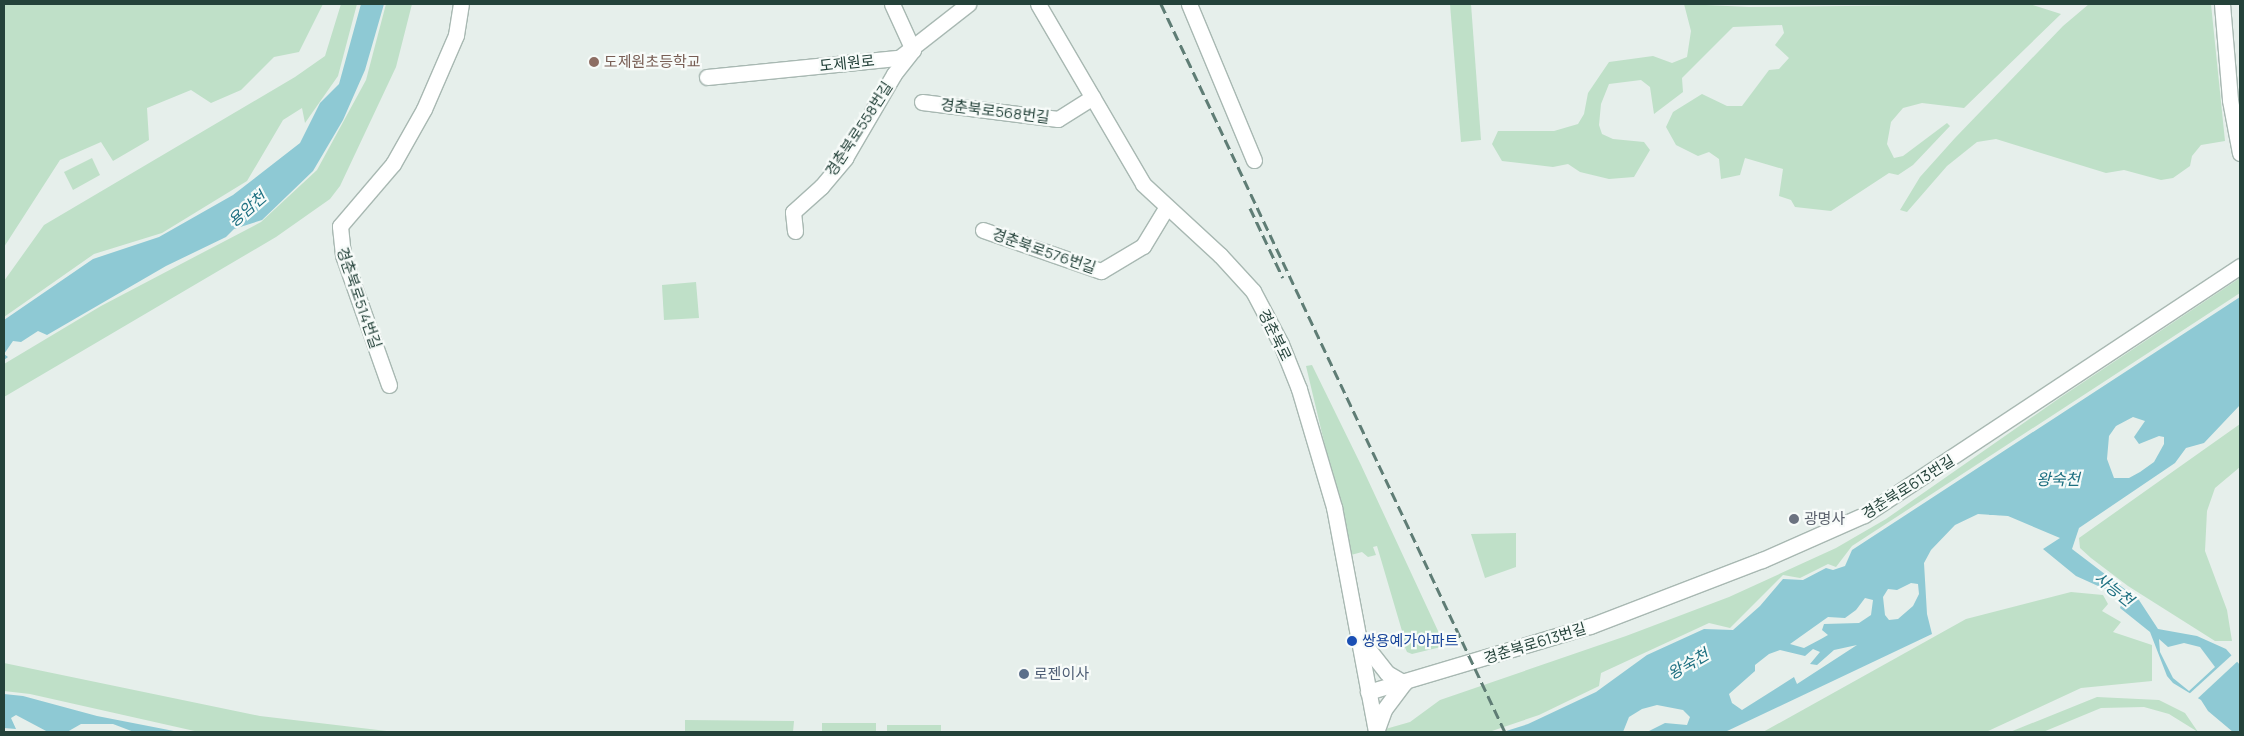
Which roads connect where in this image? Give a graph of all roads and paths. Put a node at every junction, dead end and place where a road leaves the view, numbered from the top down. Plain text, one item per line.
1 (461, 4) edge
2 (892, 4) edge
3 (968, 4) edge
4 (1038, 4) edge
5 (1189, 4) edge
6 (2222, 4) edge
7 (914, 50) junction
8 (707, 77) dead end
9 (1093, 97) junction
10 (922, 102) dead end
11 (2240, 153) edge
12 (1254, 160) dead end
13 (1166, 208) junction
14 (983, 230) dead end
15 (795, 231) dead end
16 (2240, 266) edge
17 (389, 385) dead end
18 (1357, 632) junction
19 (1404, 683) junction
20 (1368, 692) junction
21 (1376, 732) edge

1 - 17 street, 경춘북로514번길
2 - 7 street
3 - 7 street, 도제원로
4 - 9 street, 경춘북로
5 - 12 street
6 - 11 street
7 - 8 street, 도제원로
7 - 15 street, 경춘북로558번길
9 - 10 street, 경춘북로568번길
9 - 13 street, 경춘북로
13 - 14 street, 경춘북로576번길
13 - 18 street, 경춘북로
16 - 19 street, 경춘북로613번길
18 - 19 street
18 - 20 street, 경춘북로
19 - 20 street, 경춘북로613번길
19 - 21 street
20 - 21 street, 경춘북로

